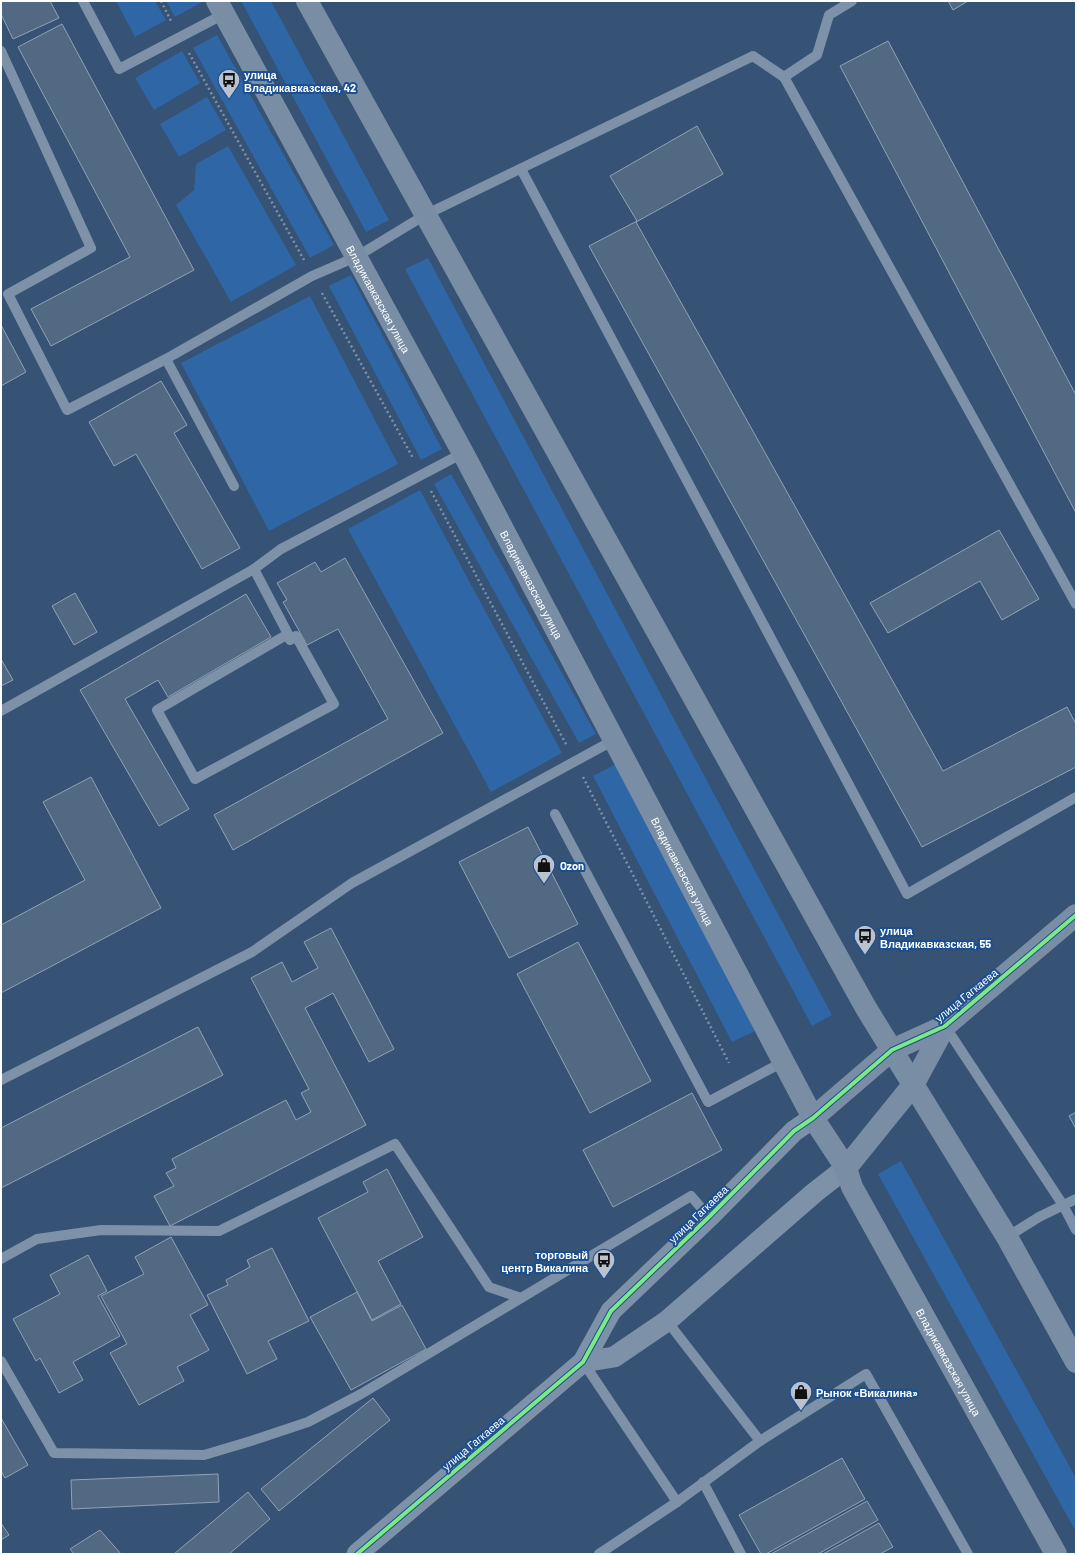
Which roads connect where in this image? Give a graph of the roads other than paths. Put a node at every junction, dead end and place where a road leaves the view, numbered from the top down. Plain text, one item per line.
1 (83, 1) edge
2 (307, 1) edge
3 (852, 1) edge
4 (220, 8) edge
5 (1, 51) edge
6 (784, 77) junction
7 (521, 169) junction
8 (425, 215) junction
9 (356, 257) junction
10 (166, 359) junction
11 (463, 453) junction
12 (234, 486) dead end
13 (254, 569) junction
14 (1076, 604) edge
15 (288, 634) junction
16 (1, 711) edge
17 (614, 740) junction
18 (1076, 797) edge
19 (555, 814) dead end
20 (1076, 915) edge
21 (945, 1026) junction
22 (892, 1050) junction
23 (784, 1062) junction
24 (1, 1080) edge
25 (913, 1085) junction
26 (812, 1118) junction
27 (846, 1168) junction
28 (1076, 1199) edge
29 (1063, 1205) junction
30 (709, 1217) junction
31 (1076, 1230) edge
32 (1007, 1237) junction
33 (1, 1259) edge
34 (521, 1298) junction
35 (667, 1321) junction
36 (1, 1361) edge
37 (582, 1362) junction
38 (1076, 1362) edge
39 (760, 1441) junction
40 (703, 1482) junction
41 (677, 1502) junction
42 (357, 1554) edge
43 (599, 1554) edge
44 (741, 1554) edge
45 (968, 1554) edge
46 (1056, 1554) edge

1 - 4 lane
2 - 8 main road
3 - 6 lane
4 - 9 main road, Владикавказская улица
5 - 10 lane
6 - 7 lane
6 - 14 lane
7 - 8 lane
7 - 18 lane
8 - 9 lane
8 - 22 main road
9 - 10 lane
9 - 11 main road, Владикавказская улица
10 - 12 lane
11 - 13 lane
11 - 17 main road, Владикавказская улица
13 - 15 lane
13 - 16 lane
15 - 15 lane
17 - 23 main road, Владикавказская улица
17 - 24 lane
19 - 23 lane
20 - 21 main road, улица Гагкаева
21 - 22 main road, улица Гагкаева
21 - 25 main road
21 - 29 lane
22 - 25 main road
22 - 26 main road, улица Гагкаева
23 - 26 main road, Владикавказская улица
25 - 27 main road
25 - 32 main road
26 - 27 main road, Владикавказская улица
26 - 30 street, улица Гагкаева
27 - 35 street
27 - 46 main road, Владикавказская улица
28 - 29 lane
29 - 31 lane
29 - 32 lane
30 - 34 lane
30 - 37 street, улица Гагкаева
32 - 38 main road
33 - 34 lane
34 - 36 lane
35 - 37 street
35 - 39 lane
37 - 41 lane
37 - 42 street, улица Гагкаева
39 - 40 lane
39 - 45 lane
40 - 41 lane
40 - 44 lane
41 - 43 lane

